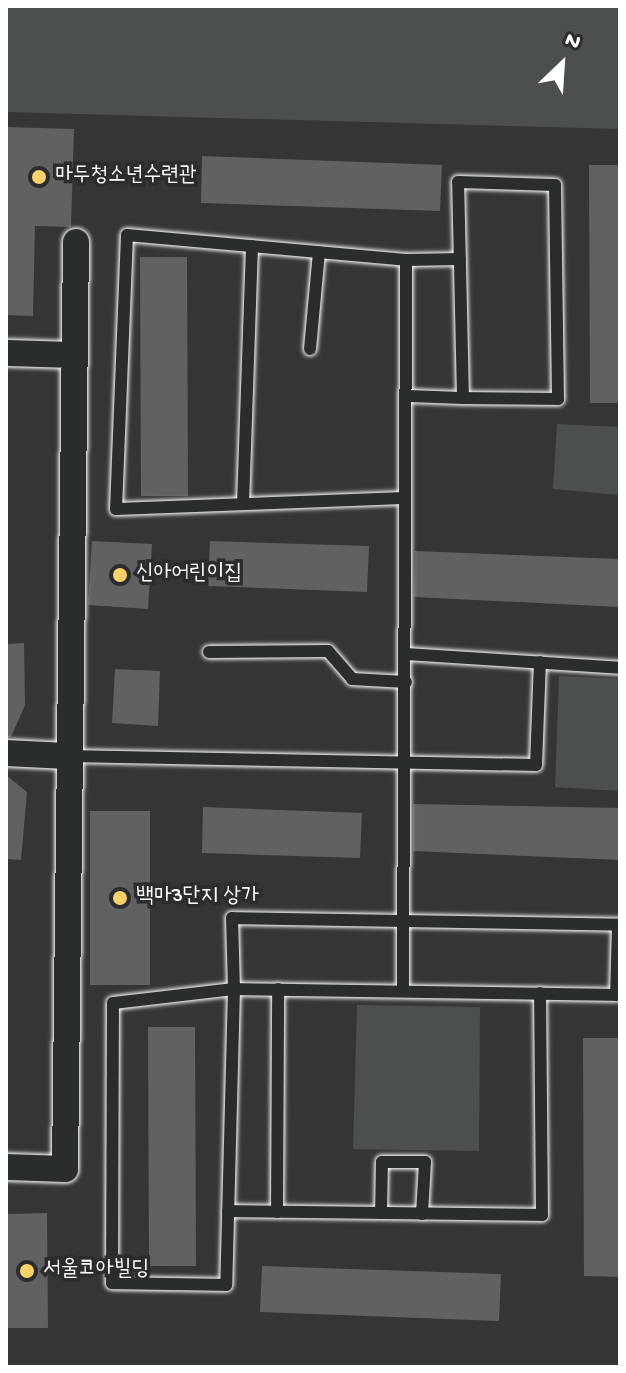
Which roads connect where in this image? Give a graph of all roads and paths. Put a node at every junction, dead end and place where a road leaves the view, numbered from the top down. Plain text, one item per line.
1 (76, 242) dead end
2 (252, 246) junction
3 (319, 252) junction
4 (460, 259) junction
5 (406, 260) junction
6 (310, 349) dead end
7 (6, 353) edge
8 (75, 355) junction
9 (407, 396) junction
10 (463, 398) junction
11 (404, 498) junction
12 (243, 504) junction
13 (209, 652) dead end
14 (406, 654) junction
15 (540, 662) junction
16 (620, 668) edge
17 (406, 682) junction
18 (6, 753) edge
19 (67, 756) junction
20 (405, 761) junction
21 (403, 921) junction
22 (234, 989) junction
23 (278, 989) junction
24 (403, 990) junction
25 (540, 993) junction
26 (6, 1167) edge
27 (228, 1211) junction
28 (277, 1212) junction
29 (381, 1213) junction
30 (422, 1214) junction

1 - 8 street
2 - 3 lane
2 - 12 lane
2 - 12 lane
3 - 5 lane
3 - 6 lane
4 - 5 lane
4 - 10 lane
4 - 10 lane
5 - 9 lane
7 - 8 street
8 - 19 street
9 - 10 lane
9 - 11 lane
11 - 12 lane
11 - 14 lane
13 - 17 lane
14 - 15 lane
14 - 17 lane
15 - 16 lane
15 - 20 lane
17 - 20 lane
18 - 19 street
19 - 20 lane
19 - 26 street
20 - 21 lane
21 - 22 lane
21 - 24 lane
21 - 25 lane
22 - 23 lane
22 - 27 lane
22 - 27 lane
23 - 24 lane
23 - 28 lane
24 - 25 lane
25 - 30 lane
27 - 28 lane
28 - 29 lane
29 - 30 lane
29 - 30 lane

